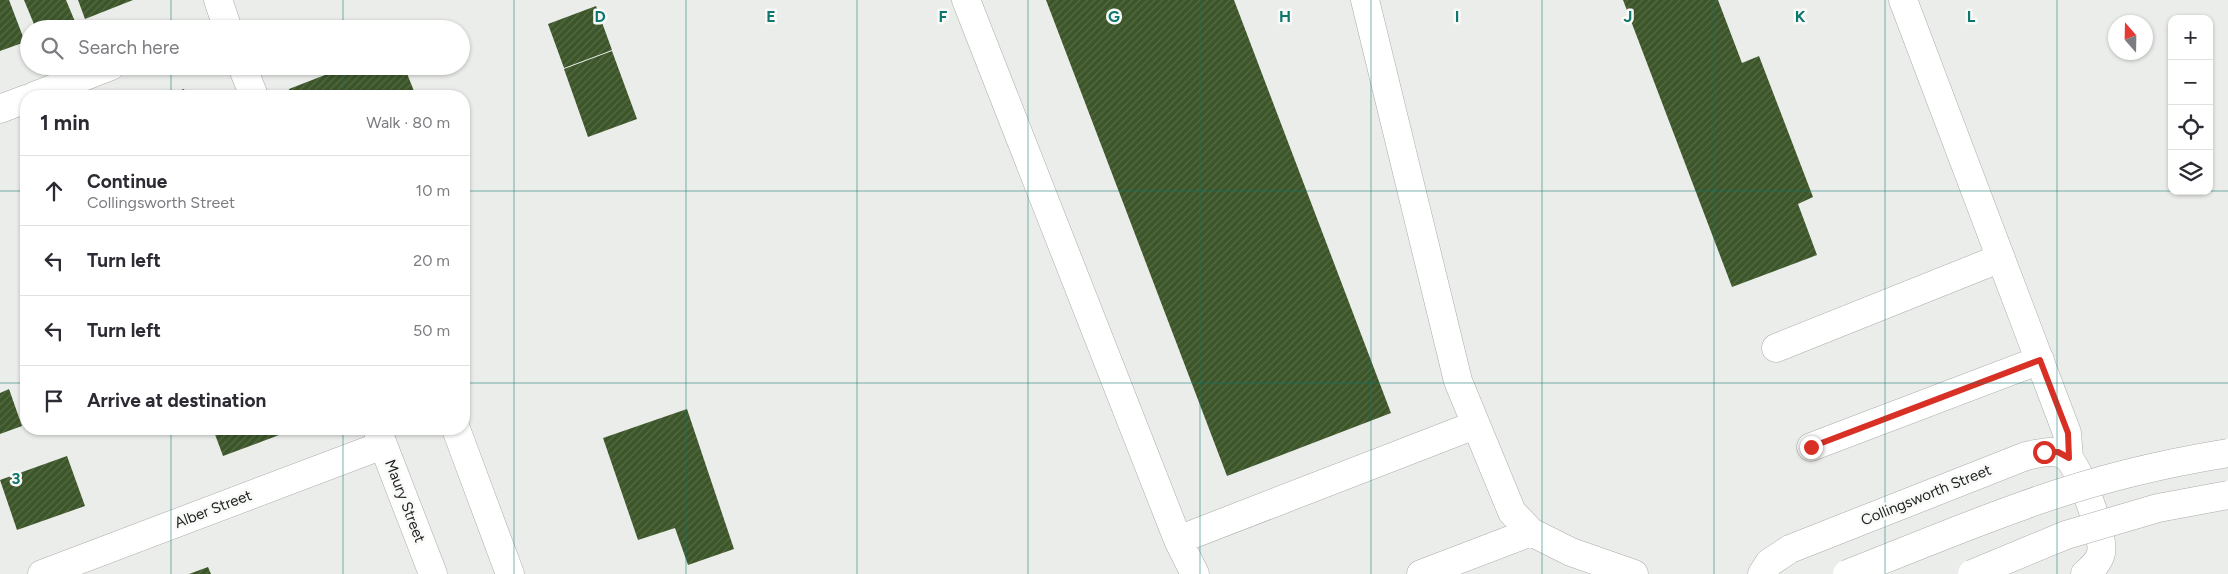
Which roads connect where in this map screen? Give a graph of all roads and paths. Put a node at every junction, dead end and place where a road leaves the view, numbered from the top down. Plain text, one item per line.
1 (966, 0) edge
2 (1365, 0) edge
3 (1903, 0) edge
4 (88, 75) edge
5 (246, 75) edge
6 (49, 90) edge
7 (252, 90) edge
8 (20, 101) edge
9 (0, 109) edge
10 (2001, 258) junction
11 (1776, 348) dead end
12 (2040, 360) junction
13 (1475, 425) junction
14 (458, 435) edge
15 (380, 437) edge
16 (1811, 447) dead end
17 (2228, 453) edge
18 (2069, 458) junction
19 (2228, 495) edge
20 (1531, 532) junction
21 (1178, 540) junction
22 (42, 574) edge
23 (433, 574) edge
24 (510, 574) edge
25 (1195, 574) edge
26 (1421, 574) edge
27 (1634, 574) edge
28 (1762, 574) edge
29 (1847, 574) edge
30 (1972, 574) edge
31 (2085, 574) edge

1 - 21 street
2 - 13 street
3 - 10 street
4 - 6 street
5 - 7 street
8 - 9 street
10 - 11 street
10 - 12 street
12 - 16 street
12 - 18 street
13 - 20 street
13 - 21 street
14 - 24 street
15 - 22 street, Alber Street
15 - 23 street, Maury Street
17 - 29 street, bridge
18 - 28 street, Collingsworth Street
18 - 31 street
19 - 30 street, bridge
20 - 26 street
20 - 27 street
21 - 25 street

